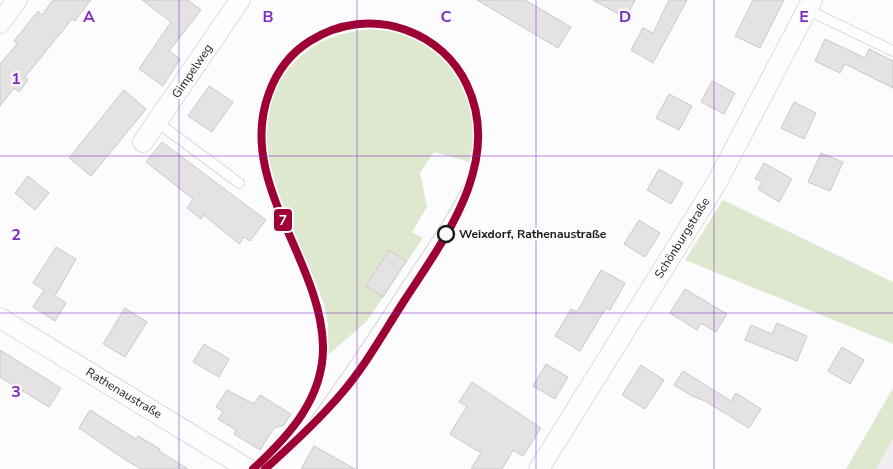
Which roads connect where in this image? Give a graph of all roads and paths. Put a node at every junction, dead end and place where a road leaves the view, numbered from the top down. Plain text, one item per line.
1 (17, 0) edge
2 (240, 0) edge
3 (810, 5) edge
4 (0, 23) edge
5 (893, 51) edge
6 (157, 122) junction
7 (143, 142) dead end
8 (238, 183) dead end
9 (0, 318) edge
10 (248, 469) edge
11 (539, 469) edge

1 - 4 street
2 - 6 street, Gimpelweg
3 - 5 lane
3 - 11 street, Schönburgstraße
6 - 7 street, Gimpelweg
6 - 8 lane
9 - 10 street, Rathenaustraße

